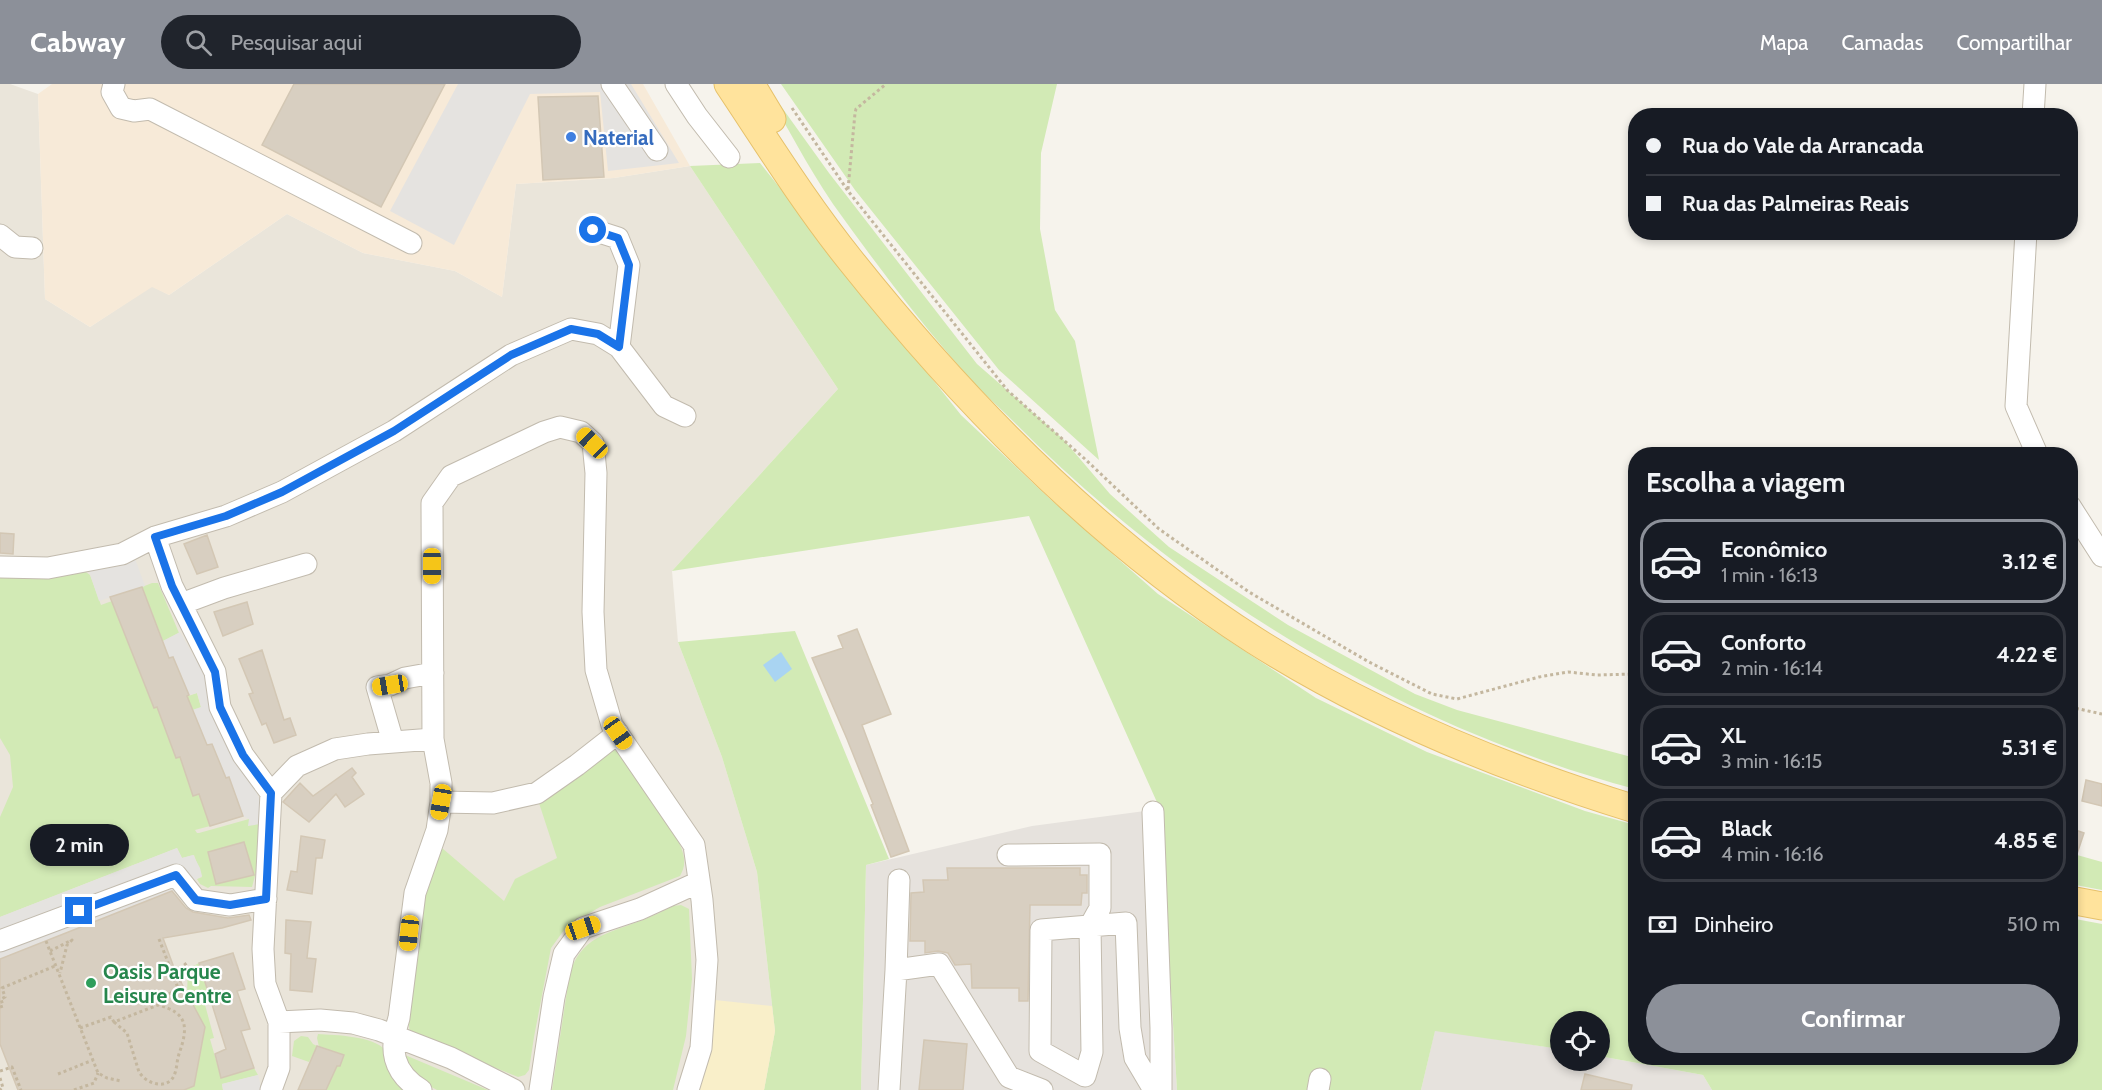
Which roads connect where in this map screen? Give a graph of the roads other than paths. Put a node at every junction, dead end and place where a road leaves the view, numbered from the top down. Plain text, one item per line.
1 (114, 84) edge
2 (612, 84) edge
3 (676, 84) edge
4 (716, 84) edge
5 (728, 84) edge
6 (740, 84) edge
7 (751, 84) edge
8 (2034, 84) edge
9 (2033, 108) edge
10 (657, 150) dead end
11 (729, 157) dead end
12 (593, 230) dead end
13 (0, 235) edge
14 (2026, 240) edge
15 (411, 243) dead end
16 (32, 249) dead end
17 (854, 259) junction
18 (619, 347) junction
19 (684, 416) dead end
20 (2034, 447) edge
21 (2078, 518) edge
22 (155, 537) junction
23 (2102, 556) edge
24 (306, 564) dead end
25 (0, 567) edge
26 (181, 604) junction
27 (433, 673) junction
28 (618, 733) junction
29 (433, 739) junction
30 (393, 742) junction
31 (271, 793) junction
32 (441, 802) junction
33 (1628, 807) edge
34 (1153, 812) dead end
35 (1008, 855) dead end
36 (899, 880) dead end
37 (699, 882) junction
38 (266, 899) junction
39 (2078, 902) edge
40 (2102, 906) edge
41 (1090, 926) junction
42 (0, 941) edge
43 (896, 970) junction
44 (279, 1022) junction
45 (394, 1036) junction
46 (1081, 1083) edge
47 (271, 1090) edge
48 (421, 1090) edge
49 (514, 1090) edge
50 (540, 1090) edge
51 (688, 1090) edge
52 (889, 1090) edge
53 (1042, 1090) edge
54 (1154, 1090) edge
55 (1161, 1090) edge

1 - 15 street
2 - 10 street
3 - 11 street
4 - 17 main road
5 - 17 main road
6 - 17 main road
7 - 17 main road
8 - 9 street
12 - 18 street
13 - 16 street
14 - 20 street
17 - 33 main road
18 - 19 street
18 - 22 street
21 - 23 street
22 - 25 street
22 - 26 street
24 - 26 street
26 - 31 street
27 - 28 street
27 - 29 street
27 - 30 street
28 - 32 street
28 - 37 street
29 - 30 street
29 - 32 street
30 - 31 street
31 - 38 street
32 - 45 street
34 - 55 street
35 - 41 street
36 - 43 street
37 - 50 street
37 - 51 street
38 - 42 street
38 - 44 street
39 - 40 main road
41 - 46 street
41 - 46 street
41 - 54 street
43 - 52 street
43 - 53 street
44 - 45 street
44 - 47 street
45 - 48 street
45 - 49 street

